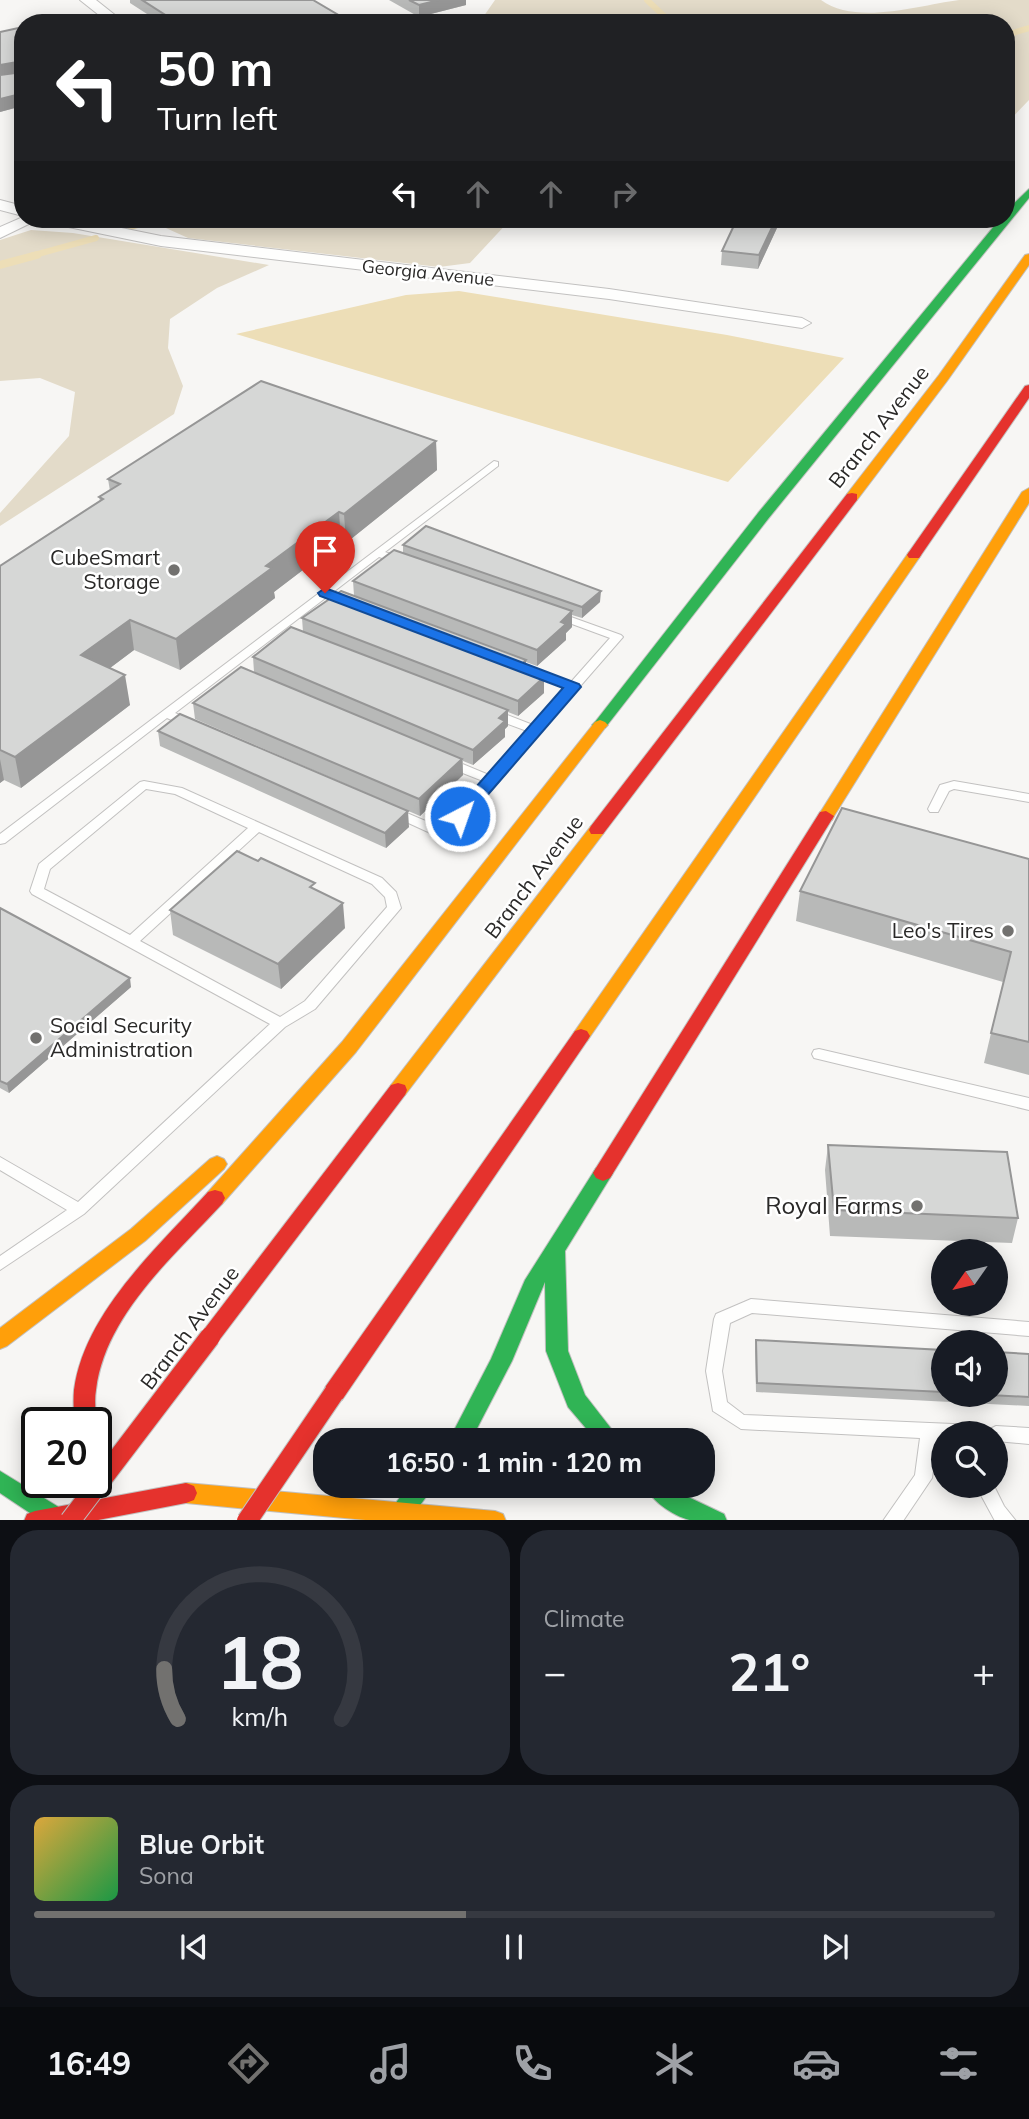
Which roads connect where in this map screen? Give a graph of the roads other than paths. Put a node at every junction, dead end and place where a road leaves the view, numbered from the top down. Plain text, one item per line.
1 (87, 0) edge
2 (106, 14) edge
3 (1029, 192) edge
4 (1015, 208) edge
5 (97, 228) edge
6 (998, 228) edge
7 (1029, 257) edge
8 (802, 323) dead end
9 (1029, 389) edge
10 (495, 464) dead end
11 (1029, 492) edge
12 (378, 553) junction
13 (416, 566) edge
14 (325, 593) junction
15 (338, 598) edge
16 (542, 610) edge
17 (276, 630) junction
18 (289, 635) edge
19 (495, 657) edge
20 (226, 668) junction
21 (238, 674) edge
22 (573, 687) junction
23 (483, 710) edge
24 (167, 713) junction
25 (204, 730) edge
26 (535, 730) junction
27 (440, 759) edge
28 (491, 780) junction
29 (1029, 798) edge
30 (381, 807) edge
31 (934, 809) dead end
32 (257, 827) junction
33 (0, 840) edge
34 (131, 942) junction
35 (404, 977) junction
36 (280, 1023) junction
37 (819, 1054) dead end
38 (1029, 1104) edge
39 (266, 1115) dead end
40 (227, 1154) dead end
41 (0, 1163) edge
42 (79, 1210) junction
43 (555, 1251) junction
44 (0, 1264) edge
45 (1029, 1329) edge
46 (0, 1340) edge
47 (83, 1407) edge
48 (466, 1428) edge
49 (599, 1428) edge
50 (930, 1431) joint
51 (1008, 1435) edge
52 (1029, 1436) edge
53 (0, 1481) edge
54 (110, 1498) edge
55 (413, 1498) edge
56 (671, 1498) edge
57 (991, 1498) edge
58 (113, 1506) junction
59 (402, 1512) junction
60 (63, 1519) edge
61 (124, 1520) edge
62 (248, 1520) edge
63 (387, 1520) edge
64 (485, 1520) edge
65 (714, 1520) edge
66 (893, 1520) edge
67 (1006, 1520) edge

1 - 2 street
3 - 4 main road
5 - 8 street, Georgia Avenue
6 - 35 main road
7 - 60 main road, Branch Avenue, bridge
9 - 62 main road, bridge
10 - 12 lane
11 - 43 main road
12 - 13 lane
12 - 14 lane
14 - 15 lane
14 - 17 lane
16 - 22 lane
17 - 18 lane
17 - 20 lane
19 - 22 lane
20 - 21 lane
20 - 24 lane
22 - 26 lane
23 - 26 lane
24 - 25 lane
24 - 33 lane
26 - 28 lane
27 - 28 lane
28 - 30 lane
29 - 31 lane
32 - 34 lane
32 - 34 lane
32 - 36 lane
34 - 36 lane
35 - 39 main road
35 - 47 main road
36 - 42 lane
37 - 38 lane
40 - 46 main road
41 - 42 lane
42 - 44 lane
43 - 48 main road
43 - 49 main road
45 - 50 lane
50 - 66 lane
51 - 52 lane
53 - 60 main road
54 - 58 main road
55 - 59 main road
56 - 65 main road
57 - 67 lane
58 - 59 main road
58 - 60 main road
58 - 61 main road
59 - 63 main road
59 - 64 main road

